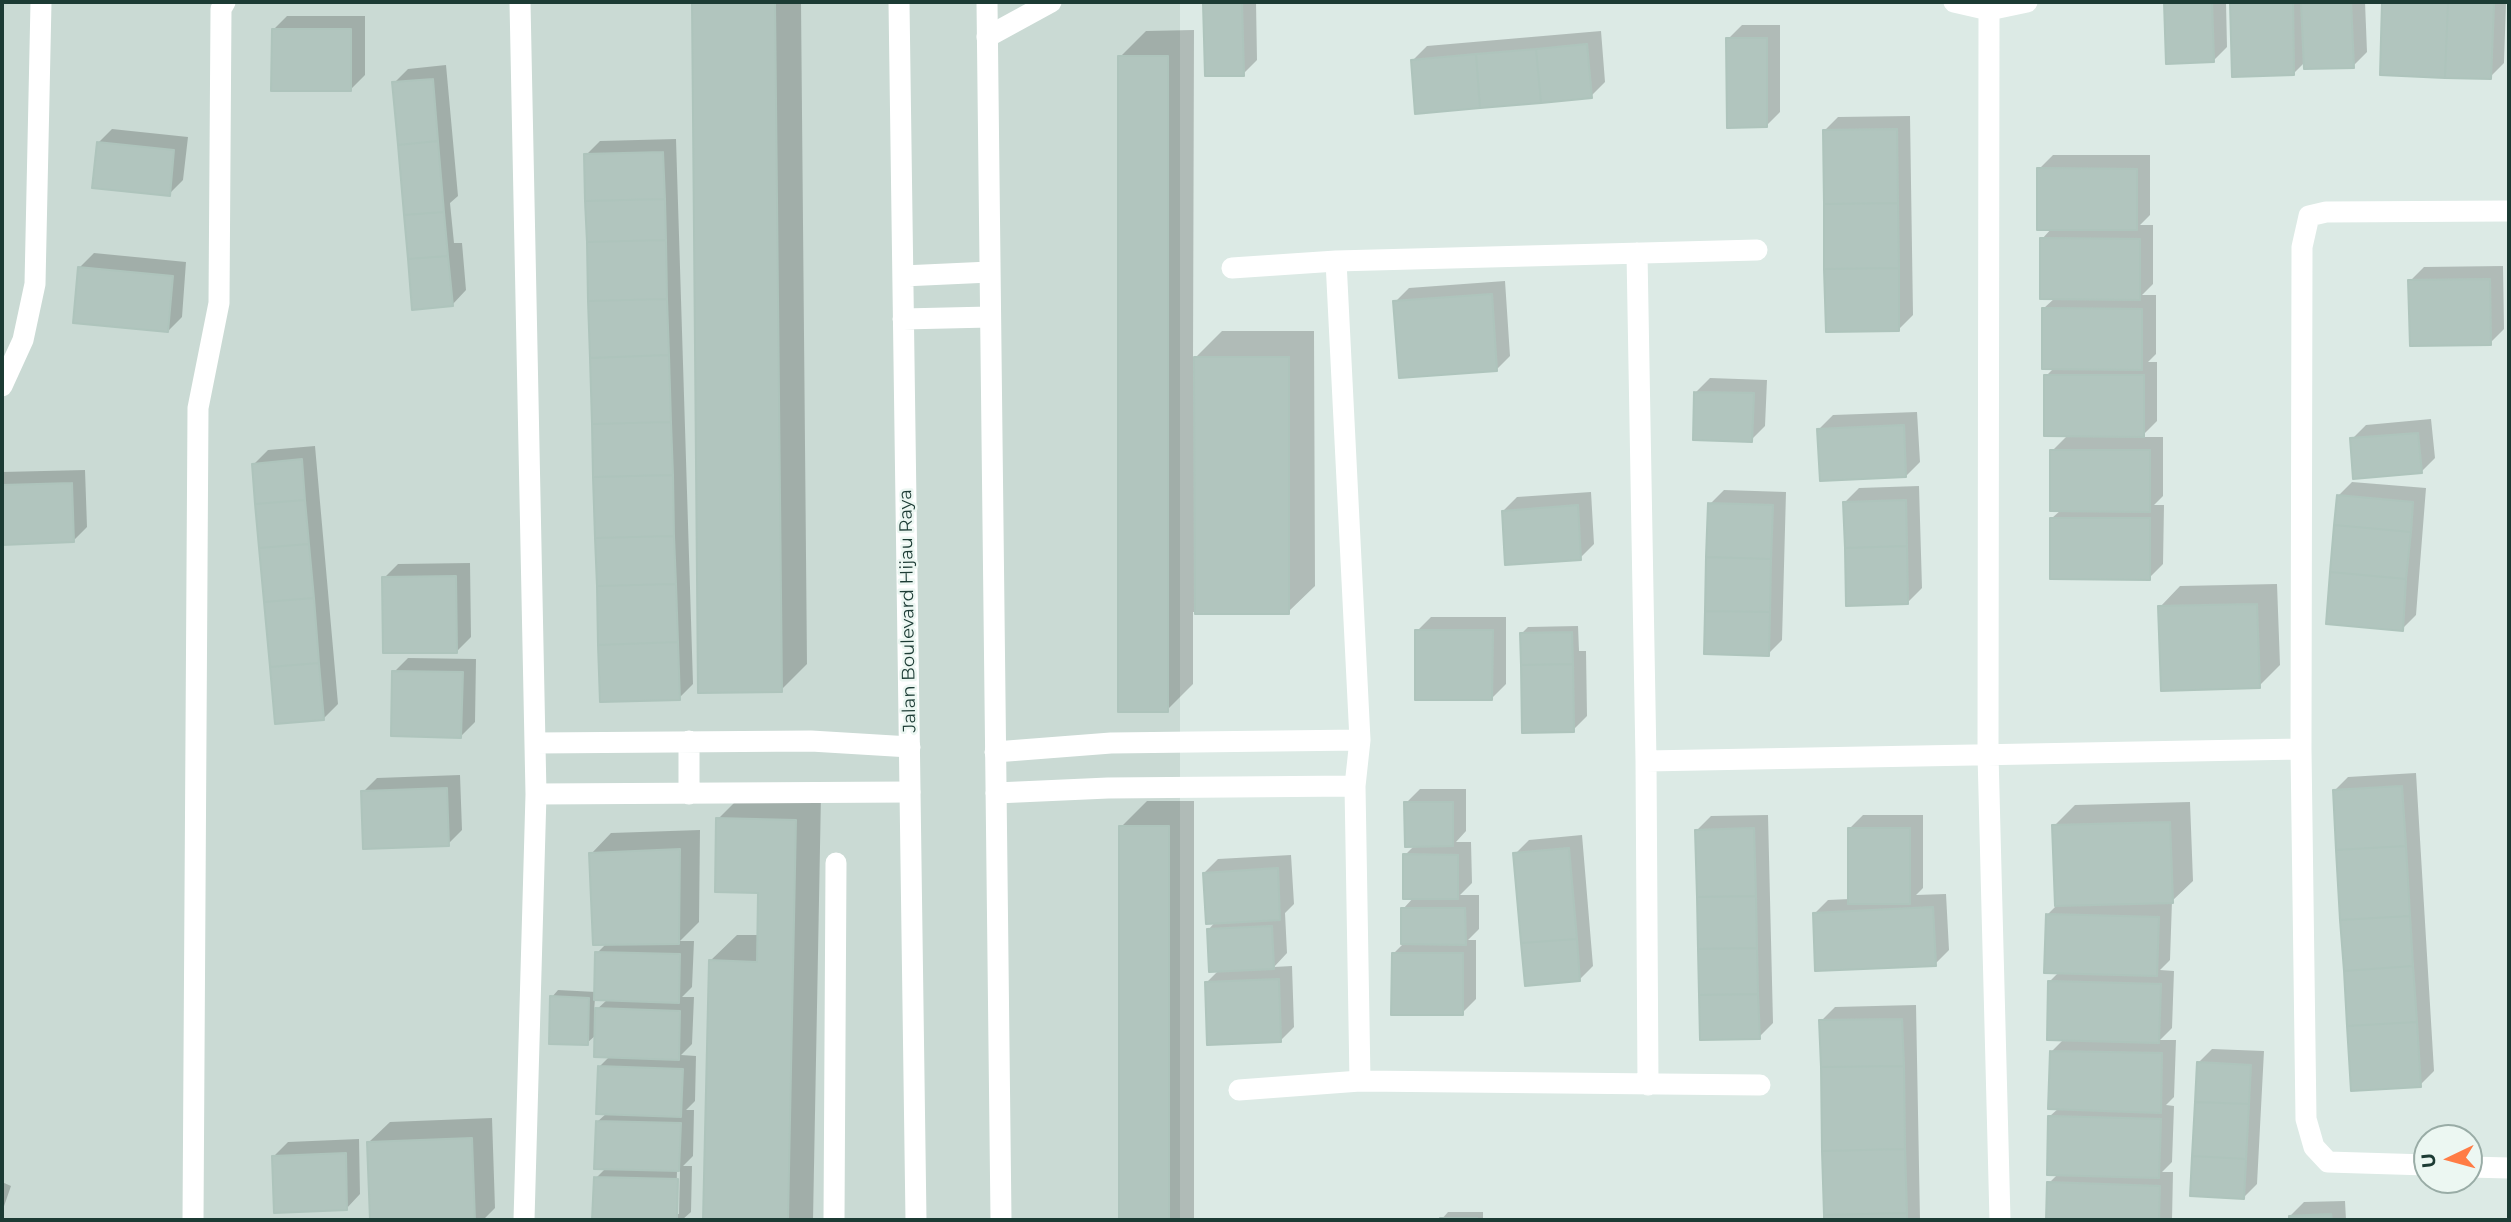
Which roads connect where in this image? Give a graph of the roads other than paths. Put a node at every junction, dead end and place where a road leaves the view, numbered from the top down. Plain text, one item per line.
1 (41, 2) edge
2 (225, 2) edge
3 (520, 2) edge
4 (899, 2) edge
5 (987, 2) edge
6 (1051, 2) edge
7 (1954, 2) edge
8 (2027, 2) edge
9 (1989, 10) junction
10 (987, 37) junction
11 (2509, 211) edge
12 (1757, 250) dead end
13 (1637, 253) junction
14 (1336, 261) junction
15 (1232, 268) dead end
16 (990, 272) junction
17 (903, 276) junction
18 (990, 317) junction
19 (903, 319) junction
20 (2, 386) edge
21 (1360, 740) junction
22 (689, 741) junction
23 (535, 743) junction
24 (909, 747) junction
25 (2301, 749) junction
26 (995, 752) junction
27 (1988, 754) junction
28 (1646, 761) junction
29 (1355, 786) junction
30 (910, 793) junction
31 (996, 793) junction
32 (536, 794) junction
33 (689, 794) junction
34 (836, 863) dead end
35 (1360, 1081) junction
36 (1648, 1085) junction
37 (1759, 1085) dead end
38 (1239, 1090) dead end
39 (2413, 1165) edge
40 (2483, 1167) edge
41 (2509, 1168) edge
42 (193, 1220) edge
43 (524, 1220) edge
44 (834, 1220) edge
45 (916, 1220) edge
46 (1001, 1220) edge
47 (2000, 1220) edge

1 - 20 street
2 - 42 street
3 - 23 street
4 - 17 street, Jalan Boulevard Hijau Raya
5 - 10 street
6 - 10 street
7 - 9 street
8 - 9 street
9 - 27 street
10 - 16 street
11 - 25 street
12 - 13 street
13 - 14 street
13 - 28 street
14 - 15 street
14 - 21 street
16 - 17 street
16 - 18 street
17 - 19 street, Jalan Boulevard Hijau Raya
18 - 19 street
18 - 26 street
19 - 24 street, Jalan Boulevard Hijau Raya
21 - 26 street
21 - 29 street
22 - 23 street
22 - 24 street
22 - 33 street
23 - 32 street
24 - 30 street, Jalan Boulevard Hijau Raya
25 - 27 street
25 - 39 street
26 - 31 street
27 - 28 street
27 - 47 street
28 - 36 street
29 - 31 street
29 - 35 street
30 - 33 street
30 - 45 street, Jalan Boulevard Hijau Raya
31 - 46 street
32 - 33 street
32 - 43 street
34 - 44 street
35 - 36 street
35 - 38 street
36 - 37 street
40 - 41 street

